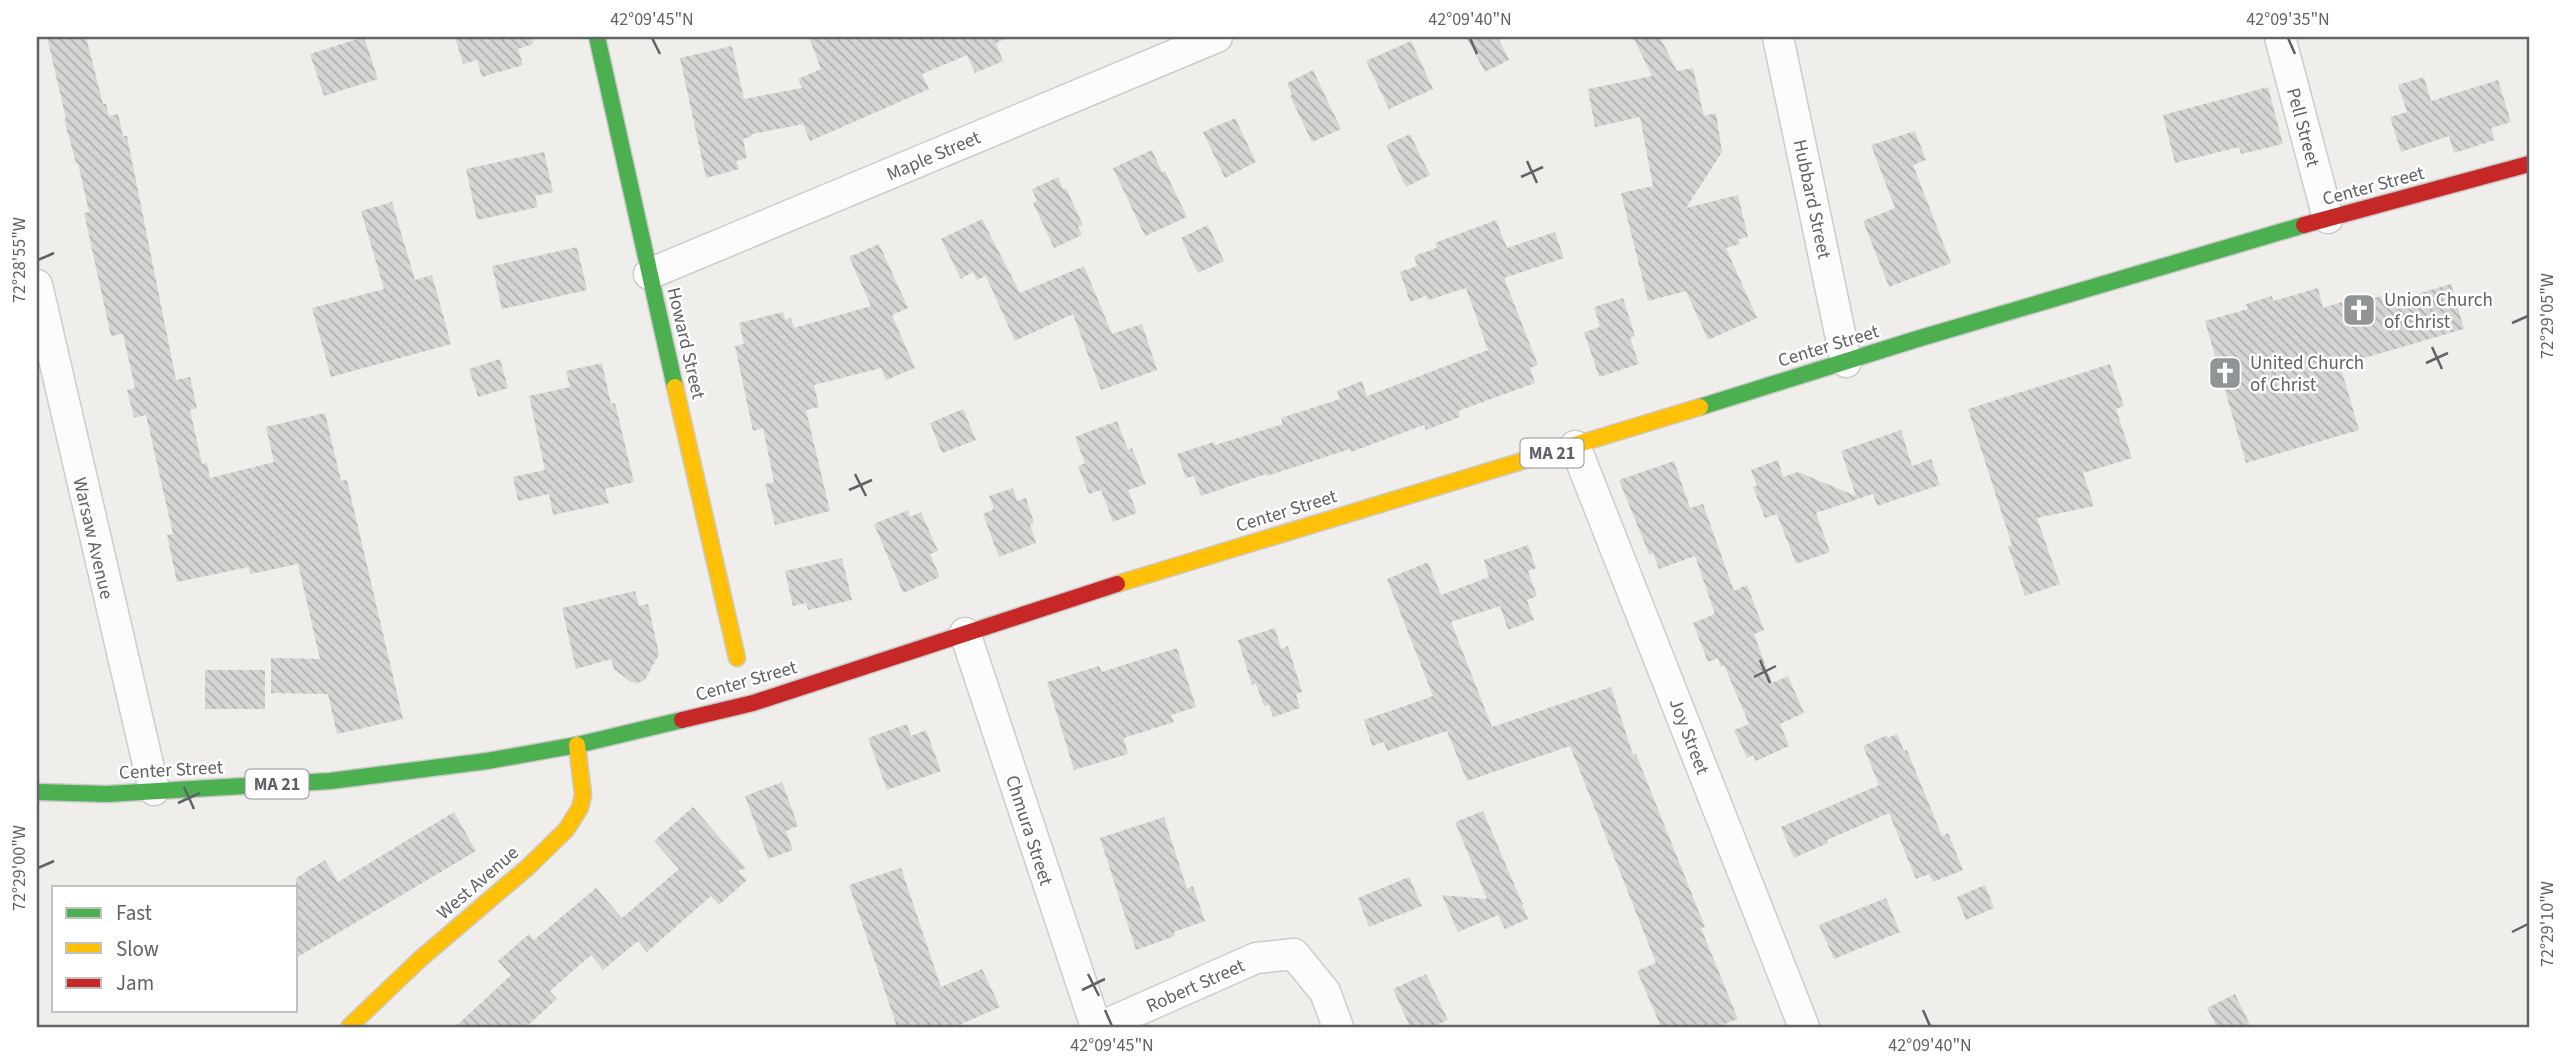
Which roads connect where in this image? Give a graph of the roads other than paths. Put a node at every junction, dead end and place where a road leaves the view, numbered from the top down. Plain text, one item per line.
1 (597, 37) edge
2 (1217, 37) edge
3 (1778, 37) edge
4 (2280, 37) edge
5 (2529, 164) edge
6 (2329, 218) junction
7 (649, 274) junction
8 (37, 285) edge
9 (1846, 362) junction
10 (1575, 446) junction
11 (965, 633) junction
12 (737, 658) dead end
13 (576, 745) junction
14 (154, 790) junction
15 (37, 792) edge
16 (349, 1027) edge
17 (1098, 1027) edge
18 (1338, 1027) edge
19 (1804, 1027) edge

1 - 7 main road, Howard Street
2 - 7 street, Maple Street
3 - 9 street, Hubbard Street
4 - 6 street, Pell Street
5 - 6 main road, Center Street / MA 21
6 - 9 main road, Center Street / MA 21
7 - 12 main road, Howard Street
8 - 14 street, Warsaw Avenue
9 - 10 main road, Center Street / MA 21
10 - 11 main road, Center Street / MA 21
10 - 19 street, Joy Street
11 - 13 main road, Center Street / MA 21
11 - 17 street, Chmura Street
13 - 14 main road, Center Street / MA 21
13 - 16 main road, West Avenue
14 - 15 main road, Center Street / MA 21
17 - 18 street, Robert Street

